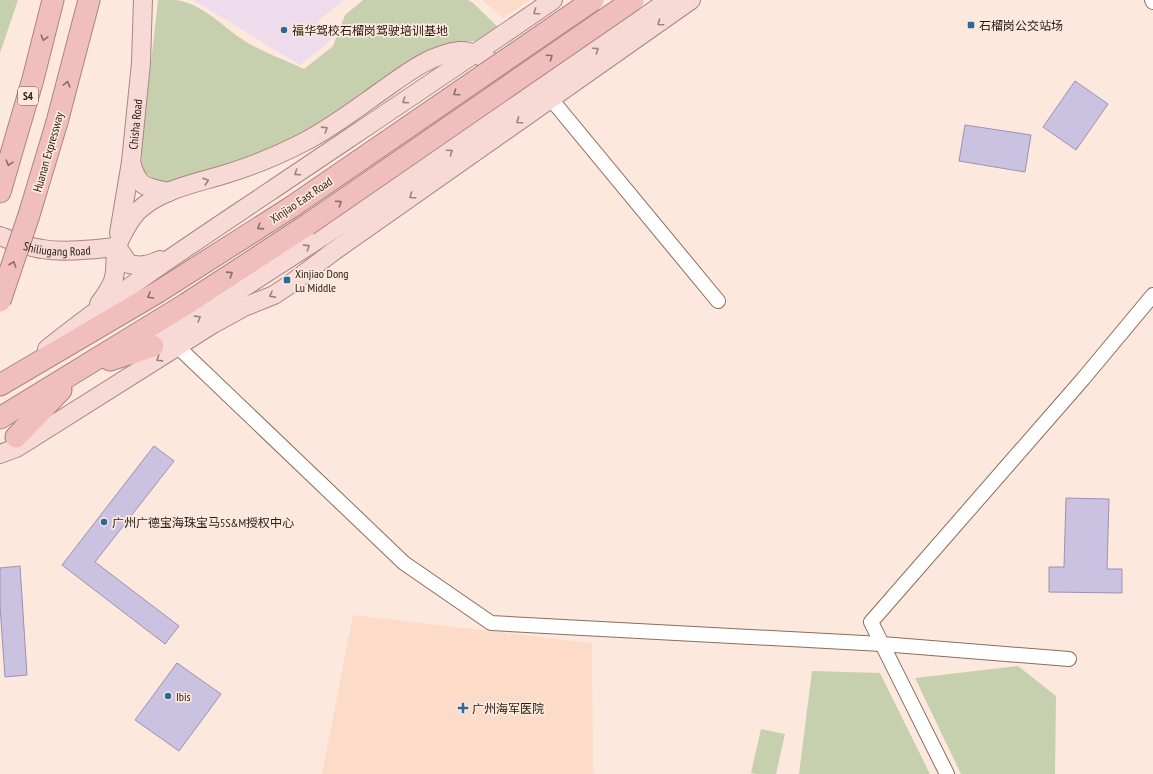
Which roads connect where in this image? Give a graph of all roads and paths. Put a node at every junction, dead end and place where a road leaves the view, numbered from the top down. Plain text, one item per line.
1 (53, 0) edge
2 (89, 0) edge
3 (143, 0) edge
4 (553, 0) edge
5 (593, 0) edge
6 (633, 0) edge
7 (669, 0) edge
8 (692, 0) edge
9 (519, 24) junction
10 (476, 53) junction
11 (564, 72) junction
12 (437, 79) junction
13 (544, 95) junction
14 (488, 125) junction
15 (131, 162) junction
16 (0, 192) edge
17 (169, 192) junction
18 (0, 236) edge
19 (117, 247) junction
20 (174, 255) junction
21 (1153, 295) edge
22 (0, 301) edge
23 (718, 301) dead end
24 (89, 315) junction
25 (153, 346) joint
26 (178, 347) junction
27 (79, 370) junction
28 (3, 384) edge
29 (0, 418) edge
30 (16, 437) joint
31 (0, 454) edge
32 (882, 644) junction
33 (1069, 659) dead end
34 (947, 774) edge

1 -> 16 highway, S4
22 -> 2 highway, Huanan Expressway, bridge
3 - 15 main road, Chisha Road
4 -> 9 main road
5 -> 28 highway, Xinjiao East Road, bridge
27 -> 6 highway, Xinjiao East Road, bridge
11 -> 7 main road
8 -> 13 main road
9 - 10 main road
9 - 11 main road
10 - 12 main road
10 - 13 main road
17 -> 10 main road
11 - 13 main road
12 - 14 main road
12 -> 20 main road
13 - 14 main road
13 - 23 street
13 -> 26 main road
25 -> 14 main road
15 - 17 main road
15 - 19 main road, Chisha Road
17 - 19 main road
18 - 19 main road, Shiliugang Road
19 - 20 main road
19 - 24 main road, Chisha Road
20 - 24 main road
21 - 32 street
24 - 28 main road
25 - 27 highway
26 -> 31 main road
26 - 32 street
27 - 29 highway
27 - 30 highway
30 - 31 main road
32 - 33 street
32 - 34 street

